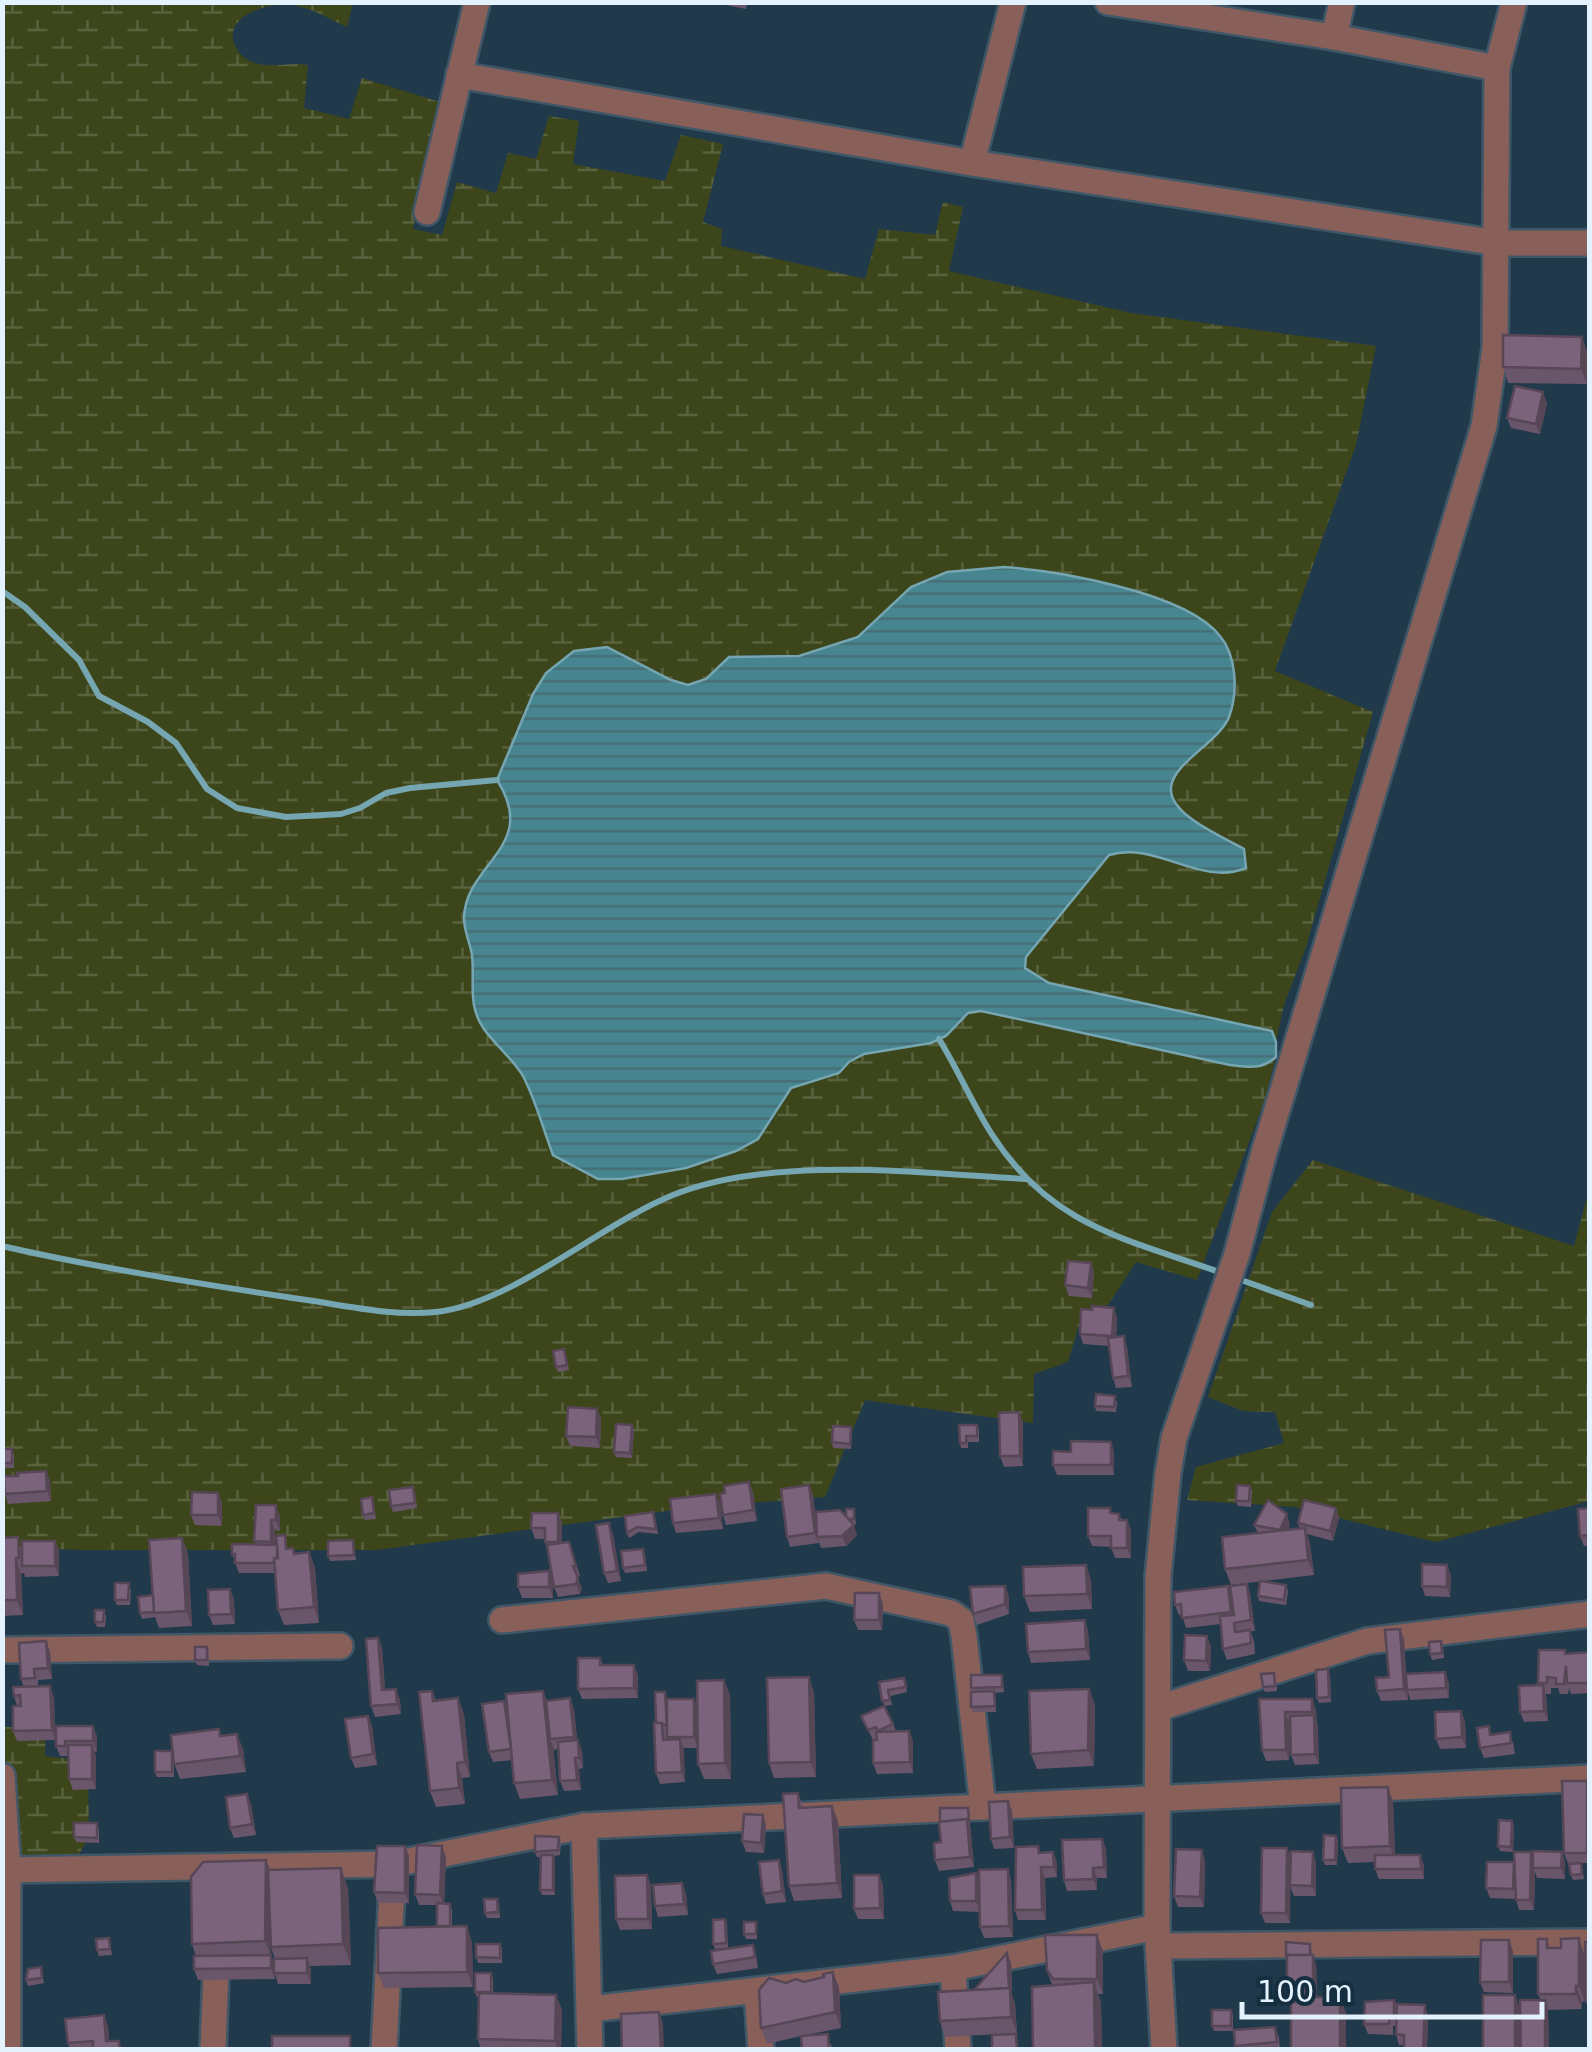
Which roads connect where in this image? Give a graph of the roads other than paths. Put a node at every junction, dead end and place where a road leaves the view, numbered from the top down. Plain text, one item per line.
1 (476, 2) edge
2 (1013, 2) edge
3 (1108, 2) edge
4 (1342, 2) edge
5 (1514, 2) edge
6 (1176, 8) edge
7 (1334, 37) junction
8 (1497, 68) junction
9 (459, 75) junction
10 (972, 163) junction
11 (426, 212) dead end
12 (1498, 243) junction
13 (1590, 243) edge
14 (1590, 1614) edge
15 (502, 1620) dead end
16 (340, 1646) dead end
17 (2, 1650) edge
18 (1159, 1708) junction
19 (2, 1776) edge
20 (1590, 1778) edge
21 (1156, 1800) junction
22 (983, 1808) junction
23 (584, 1826) junction
24 (393, 1864) junction
25 (5, 1870) edge
26 (218, 1920) edge
27 (1158, 1936) junction
28 (1590, 1942) edge
29 (954, 1968) junction
30 (758, 1991) junction
31 (590, 2009) junction
32 (6, 2040) edge
33 (213, 2050) edge
34 (384, 2050) edge
35 (590, 2050) edge
36 (761, 2050) edge
37 (958, 2050) edge
38 (1164, 2050) edge

1 - 9 street
2 - 10 street
3 - 6 street
4 - 7 street
5 - 8 street
6 - 7 street
7 - 8 street
8 - 12 street
9 - 10 street
9 - 11 street
10 - 12 street
12 - 13 street
12 - 18 street
14 - 18 street
15 - 22 street
16 - 17 street
18 - 21 street
19 - 25 street
20 - 21 street
21 - 22 street
21 - 27 street
22 - 23 street
23 - 24 street
23 - 31 street
24 - 25 street
24 - 34 street
25 - 32 street
26 - 33 street
27 - 28 street
27 - 29 street
27 - 38 street
29 - 30 street
29 - 37 street
30 - 31 street
30 - 36 street
31 - 35 street

